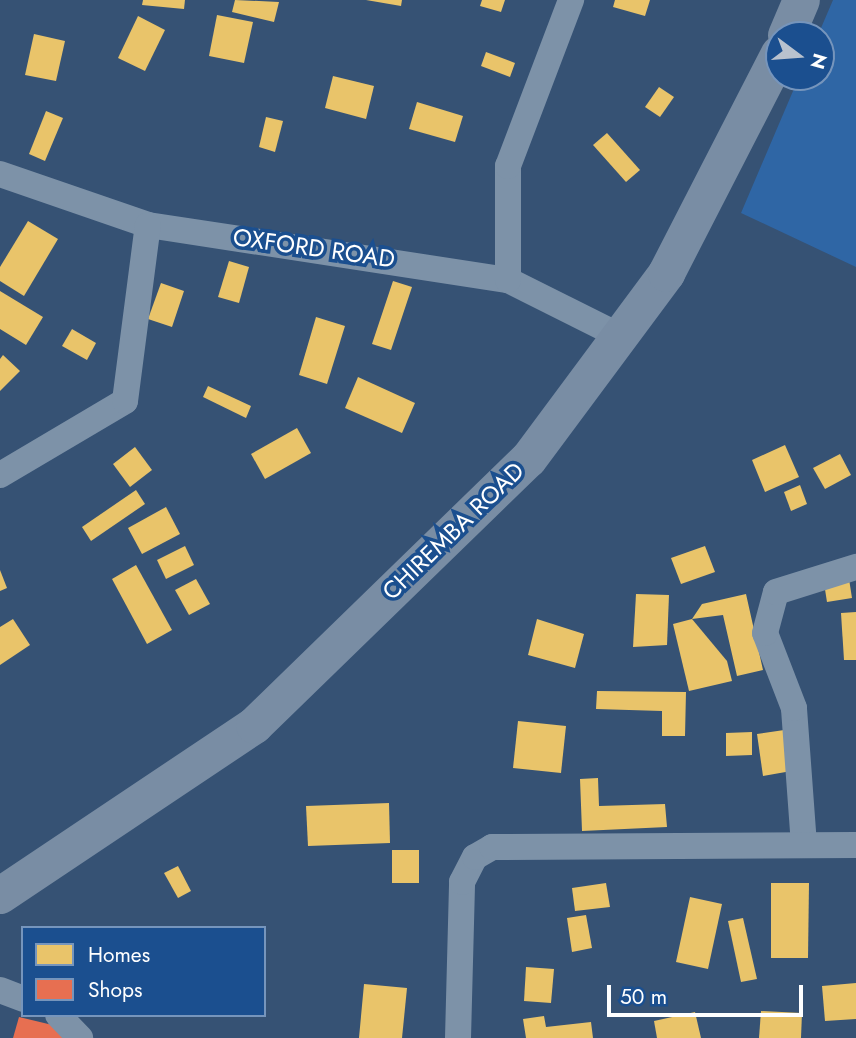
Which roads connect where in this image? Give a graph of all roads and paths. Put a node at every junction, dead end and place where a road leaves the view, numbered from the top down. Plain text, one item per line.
1 (571, 0) edge
2 (801, 0) edge
3 (792, 21) edge
4 (765, 80) edge
5 (0, 174) edge
6 (148, 225) junction
7 (508, 280) junction
8 (622, 337) junction
9 (0, 475) edge
10 (856, 567) edge
11 (804, 845) junction
12 (856, 845) edge
13 (0, 895) edge
14 (0, 990) edge
15 (21, 998) edge
16 (60, 1017) edge
17 (80, 1038) edge
18 (458, 1038) edge

1 - 7 street
2 - 3 main road
4 - 8 main road, CHIREMBA ROAD
5 - 6 street, OXFORD ROAD
6 - 7 street, OXFORD ROAD
6 - 9 street
7 - 8 street, OXFORD ROAD
8 - 13 main road, CHIREMBA ROAD
10 - 11 street
11 - 12 street
11 - 18 street
14 - 15 street
16 - 17 street

